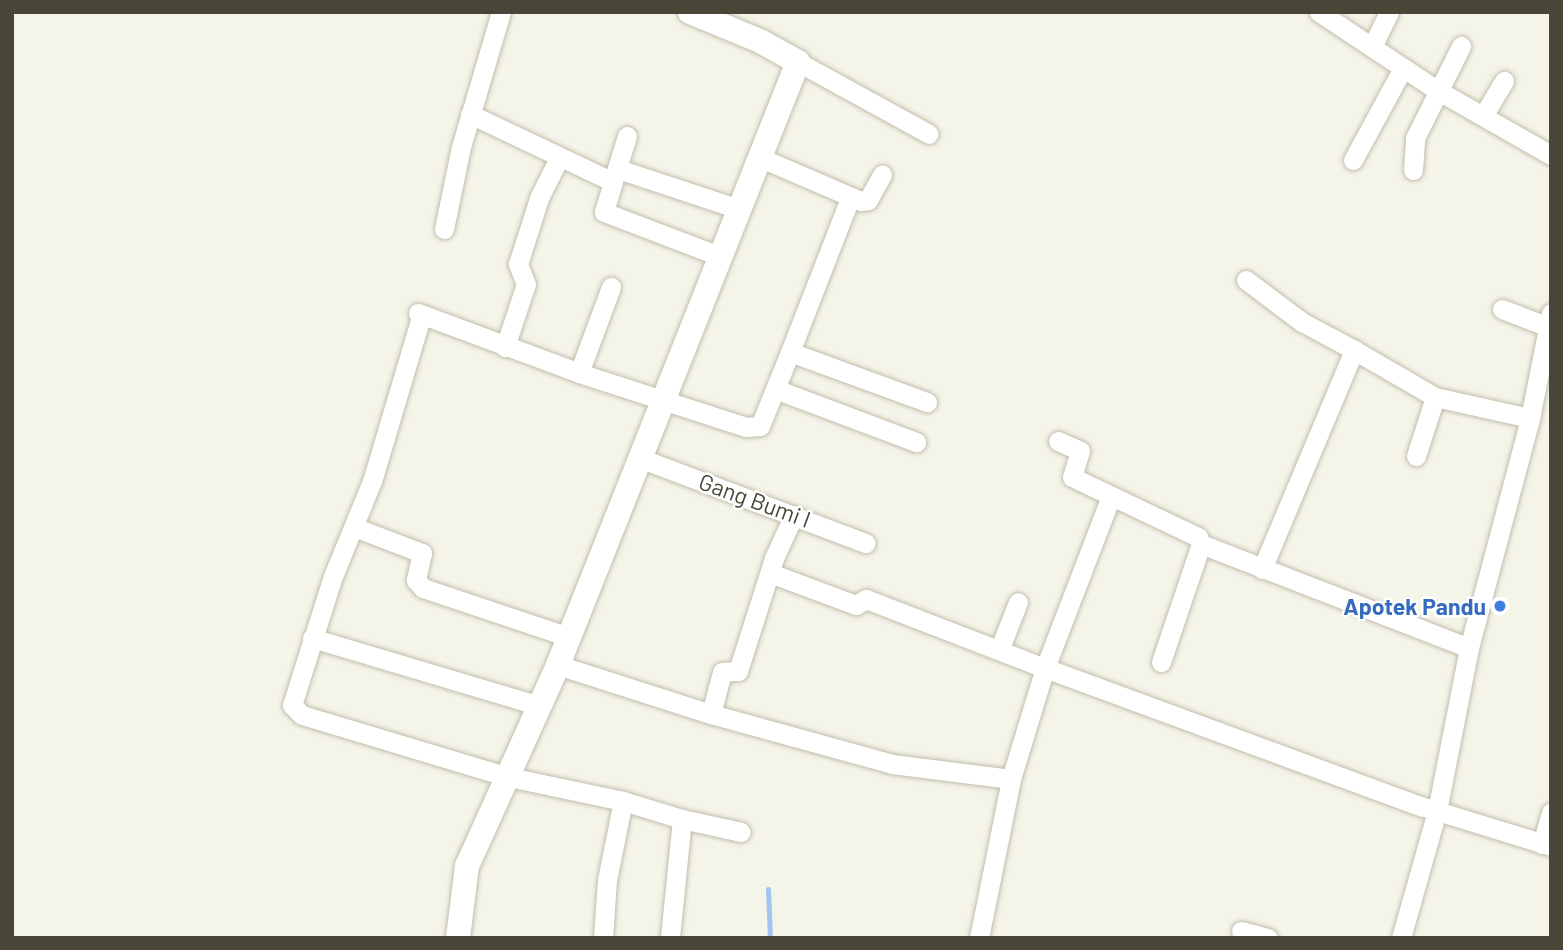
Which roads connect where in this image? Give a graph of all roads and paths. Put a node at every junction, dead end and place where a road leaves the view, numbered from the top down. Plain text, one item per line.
1 (501, 12) edge
2 (690, 12) edge
3 (1320, 12) edge
4 (1389, 12) edge
5 (1461, 46) dead end
6 (1372, 47) junction
7 (798, 62) junction
8 (1403, 68) junction
9 (1504, 81) dead end
10 (1437, 90) junction
11 (470, 114) junction
12 (1483, 116) junction
13 (929, 134) dead end
14 (627, 136) dead end
15 (1551, 155) edge
16 (559, 158) junction
17 (761, 158) junction
18 (1353, 160) dead end
19 (1413, 170) dead end
20 (615, 175) junction
21 (882, 175) dead end
22 (850, 198) junction
23 (739, 209) junction
24 (444, 229) dead end
25 (719, 256) junction
26 (1246, 280) dead end
27 (611, 287) dead end
28 (1502, 309) dead end
29 (1548, 319) edge
30 (505, 347) junction
31 (1354, 350) junction
32 (790, 352) junction
33 (579, 373) junction
34 (775, 389) junction
35 (662, 397) junction
36 (1435, 397) junction
37 (927, 402) dead end
38 (1530, 418) junction
39 (1058, 441) dead end
40 (916, 442) dead end
41 (1416, 456) dead end
42 (642, 459) junction
43 (1111, 496) junction
44 (794, 515) junction
45 (354, 527) junction
46 (866, 543) dead end
47 (1201, 544) junction
48 (1262, 569) junction
49 (770, 573) junction
50 (1018, 602) dead end
51 (569, 637) junction
52 (312, 638) junction
53 (1000, 648) junction
54 (1469, 648) junction
55 (1161, 662) dead end
56 (558, 665) junction
57 (1045, 668) junction
58 (540, 706) junction
59 (710, 714) junction
60 (509, 777) junction
61 (1011, 779) junction
62 (623, 801) junction
63 (1437, 811) junction
64 (1551, 812) edge
65 (682, 819) junction
66 (741, 832) dead end
67 (1547, 845) edge
68 (1241, 931) dead end
69 (458, 938) edge
70 (603, 938) edge
71 (670, 938) edge
72 (979, 938) edge
73 (1268, 938) edge
74 (1401, 938) edge

1 - 11 street
2 - 7 street
3 - 6 street
4 - 6 street
5 - 10 street
6 - 8 street
7 - 13 street
7 - 17 street
8 - 10 street
8 - 18 street
9 - 12 street
10 - 12 street
10 - 19 street
11 - 16 street
11 - 24 street
12 - 15 street
14 - 20 street
16 - 20 street
16 - 30 street
17 - 22 street
17 - 23 street
20 - 23 street
20 - 25 street
21 - 22 street
22 - 32 street
23 - 25 street
25 - 35 street
26 - 31 street
27 - 33 street
28 - 29 street
29 - 38 street
30 - 33 street
30 - 45 street
31 - 36 street
31 - 48 street
32 - 34 street
32 - 37 street
33 - 35 street
34 - 35 street
34 - 40 street
35 - 42 street
36 - 38 street
36 - 41 street
38 - 54 street
39 - 43 street
42 - 44 street, Gang Bumi I
42 - 51 street
43 - 47 street
43 - 57 street
44 - 46 street, Gang Bumi I
44 - 49 street
45 - 51 street
45 - 52 street
47 - 48 street
47 - 55 street
48 - 54 street
49 - 53 street
49 - 59 street
50 - 53 street
51 - 56 street
52 - 58 street
52 - 60 street
53 - 57 street
54 - 63 street
56 - 58 street
56 - 59 street
57 - 61 street
57 - 63 street
58 - 60 street
59 - 61 street
60 - 62 street
60 - 69 street
61 - 72 street
62 - 65 street
62 - 70 street
63 - 67 street
63 - 74 street
64 - 67 street
65 - 66 street
65 - 71 street
68 - 73 street

